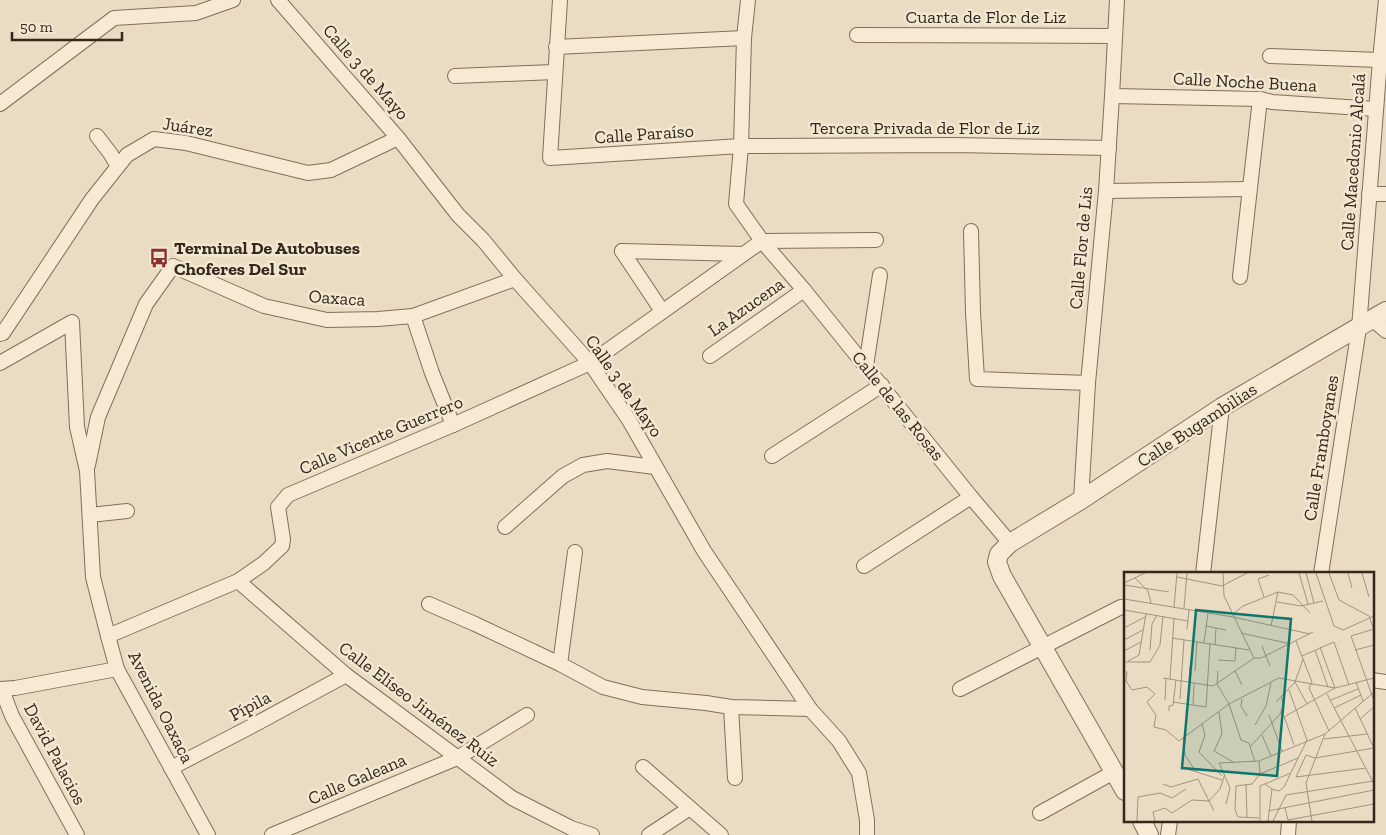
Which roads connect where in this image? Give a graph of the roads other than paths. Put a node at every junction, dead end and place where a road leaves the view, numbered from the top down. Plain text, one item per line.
1 (233, 0) edge
2 (278, 0) edge
3 (560, 0) edge
4 (748, 0) edge
5 (1117, 0) edge
6 (1386, 0) edge
7 (857, 36) dead end
8 (1115, 36) junction
9 (744, 38) junction
10 (556, 46) junction
11 (1270, 56) dead end
12 (1380, 60) junction
13 (555, 72) junction
14 (455, 76) dead end
15 (1112, 96) junction
16 (1260, 99) junction
17 (0, 104) edge
18 (1376, 108) junction
19 (97, 136) dead end
20 (398, 138) junction
21 (740, 146) junction
22 (1109, 148) junction
23 (118, 166) junction
24 (1249, 189) junction
25 (1106, 191) junction
26 (1369, 194) junction
27 (1386, 194) edge
28 (971, 231) dead end
29 (876, 240) dead end
30 (762, 241) junction
31 (743, 254) junction
32 (880, 275) dead end
33 (1240, 277) dead end
34 (515, 279) junction
35 (804, 290) junction
36 (662, 312) junction
37 (413, 316) junction
38 (1372, 319) edge
39 (1386, 331) edge
40 (0, 334) edge
41 (710, 356) dead end
42 (0, 363) edge
43 (590, 363) junction
44 (866, 366) junction
45 (1088, 383) junction
46 (882, 385) junction
47 (1222, 407) junction
48 (453, 425) junction
49 (772, 456) dead end
50 (655, 467) junction
51 (87, 471) junction
52 (971, 497) junction
53 (1081, 500) junction
54 (127, 511) dead end
55 (90, 515) junction
56 (505, 527) dead end
57 (1010, 543) junction
58 (575, 552) dead end
59 (864, 566) dead end
60 (1203, 572) edge
61 (1321, 572) edge
62 (238, 580) junction
63 (429, 604) dead end
64 (1121, 607) dead end
65 (108, 636) junction
66 (1044, 647) junction
67 (560, 664) junction
68 (117, 669) junction
69 (346, 675) junction
70 (1, 689) edge
71 (960, 689) dead end
72 (731, 707) junction
73 (810, 709) junction
74 (527, 715) dead end
75 (457, 758) junction
76 (643, 767) dead end
77 (171, 768) junction
78 (1114, 772) junction
79 (735, 778) dead end
80 (1124, 789) edge
81 (690, 808) junction
82 (1040, 813) dead end
83 (1142, 822) edge
84 (1170, 822) edge
85 (1289, 822) edge
86 (571, 828) junction
87 (77, 835) edge
88 (208, 835) edge
89 (272, 835) edge
90 (557, 835) edge
91 (592, 835) edge
92 (648, 835) edge
93 (721, 835) edge
94 (867, 835) edge
95 (1149, 835) edge
96 (1168, 835) edge
97 (1288, 835) edge

1 - 17 street
2 - 20 street, Calle 3 de Mayo
3 - 10 street
4 - 9 street, Calle de las Rosas
5 - 8 street, Calle Flor de Lis
6 - 12 street, Calle Macedonio Alcalá
7 - 8 street, Cuarta de Flor de Liz
8 - 15 street, Calle Flor de Lis
9 - 10 street
9 - 21 street, Calle de las Rosas
10 - 13 street
11 - 12 street
12 - 18 street, Calle Macedonio Alcalá
13 - 14 street
13 - 21 street, Calle Paraíso
15 - 16 street, Calle Noche Buena
15 - 22 street, Calle Flor de Lis
16 - 18 street, Calle Noche Buena
16 - 24 street
18 - 26 street, Calle Macedonio Alcalá
19 - 23 street
20 - 23 street, Juárez
20 - 34 street, Calle 3 de Mayo
21 - 22 street, Tercera Privada de Flor de Liz
21 - 30 street, Calle de las Rosas
22 - 25 street, Calle Flor de Lis
23 - 40 street, Juárez
24 - 25 street
24 - 33 street
25 - 45 street, Calle Flor de Lis
26 - 27 street
26 - 38 street, Calle Macedonio Alcalá
28 - 45 street
29 - 30 street
30 - 31 street, Calle Vicente Guerrero
30 - 35 street, Calle de las Rosas
31 - 36 street, Calle Vicente Guerrero
31 - 36 street
32 - 44 street
34 - 37 street, Oaxaca
34 - 43 street, Calle 3 de Mayo
35 - 41 street, La Azucena
35 - 44 street, Calle de las Rosas
36 - 43 street, Calle Vicente Guerrero
37 - 48 street
37 - 51 street, Oaxaca
38 - 39 street
38 - 47 street, Calle Bugambilias
38 - 61 street, Calle Framboyanes
42 - 51 street
43 - 48 street, Calle Vicente Guerrero
43 - 50 street, Calle 3 de Mayo
44 - 46 street, Calle de las Rosas
45 - 53 street, Calle Flor de Lis
46 - 49 street
46 - 52 street, Calle de las Rosas
47 - 53 street, Calle Bugambilias
47 - 60 street
48 - 62 street, Calle Vicente Guerrero
50 - 56 street
50 - 73 street, Calle 3 de Mayo
51 - 55 street, Avenida Oaxaca
52 - 57 street, Calle de las Rosas
52 - 59 street
53 - 57 street, Calle Bugambilias
54 - 55 street
55 - 65 street, Avenida Oaxaca
57 - 66 street
58 - 67 street
62 - 65 street
62 - 69 street, Calle Elíseo Jiménez Ruiz
63 - 67 street
64 - 66 street
65 - 68 street, Avenida Oaxaca
66 - 71 street
66 - 78 street
67 - 72 street
68 - 70 street
68 - 77 street, Avenida Oaxaca
69 - 75 street, Calle Elíseo Jiménez Ruiz
69 - 77 street, Pípila
70 - 87 street, David Palacios
72 - 73 street
72 - 79 street
73 - 94 street, Calle 3 de Mayo
74 - 75 street, Calle Galeana
75 - 86 street, Calle Elíseo Jiménez Ruiz
75 - 89 street, Calle Galeana
76 - 81 street
77 - 88 street, Avenida Oaxaca
78 - 80 street
78 - 82 street
81 - 92 street
81 - 93 street
83 - 95 street
84 - 96 street
85 - 97 street
86 - 90 street
86 - 91 street, Calle Elíseo Jiménez Ruiz

